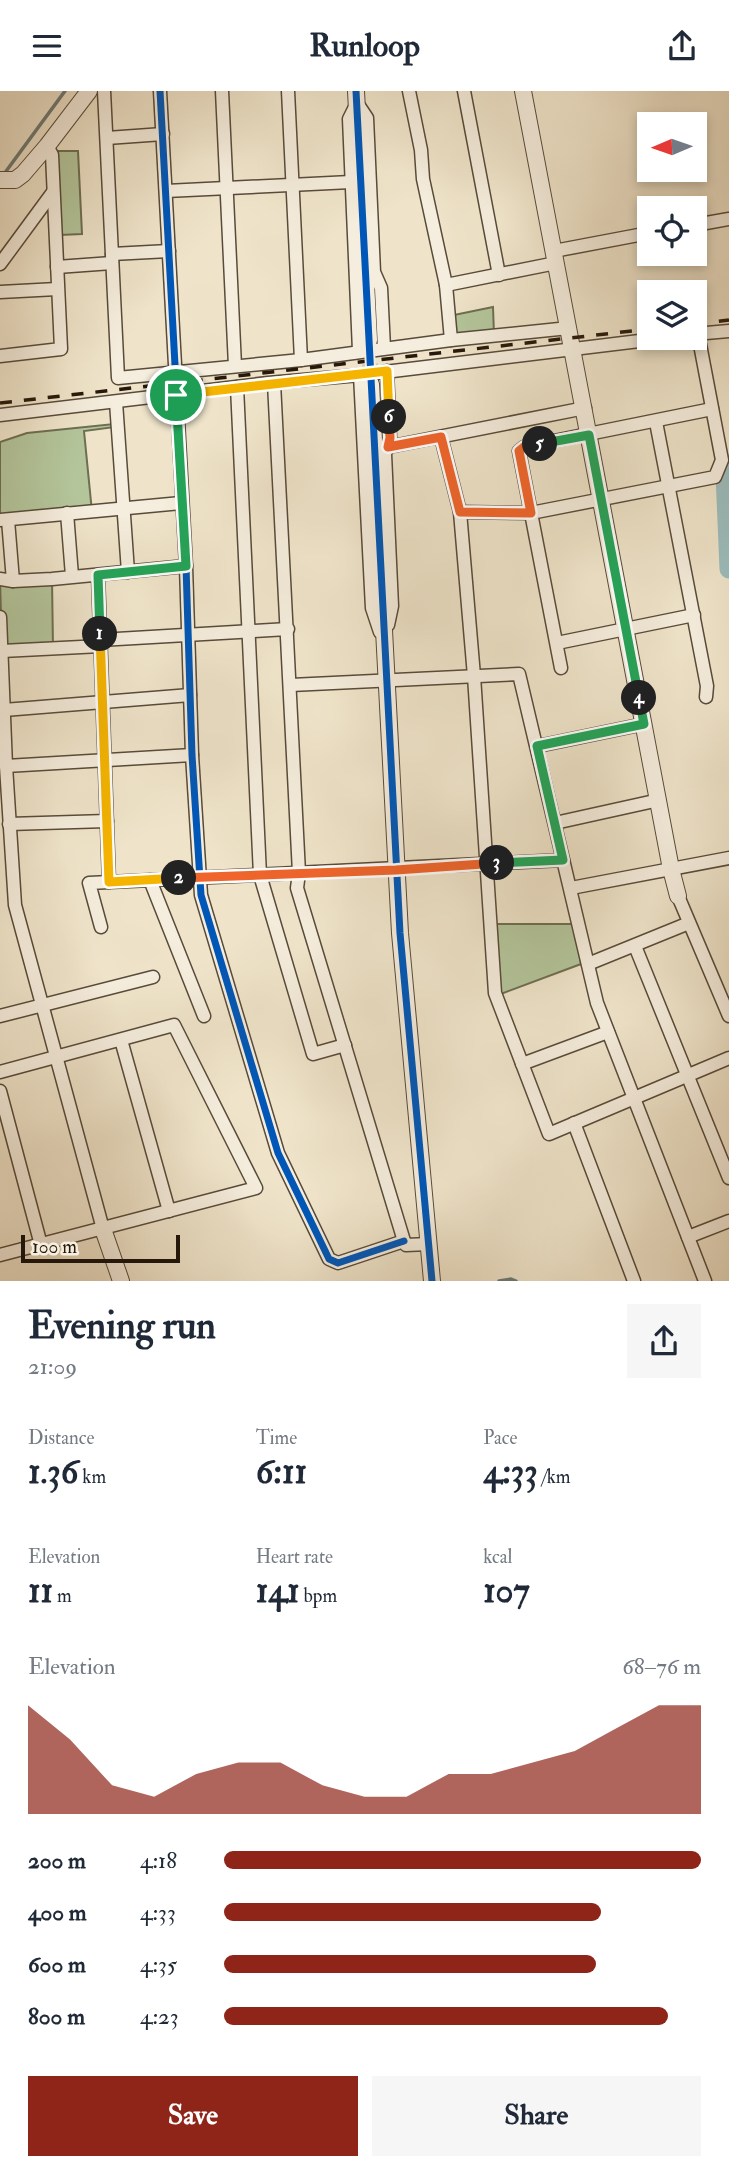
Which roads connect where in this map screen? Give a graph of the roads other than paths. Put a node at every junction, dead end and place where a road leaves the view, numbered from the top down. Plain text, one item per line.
1 (89, 91) edge
2 (104, 91) edge
3 (160, 91) edge
4 (222, 91) edge
5 (288, 91) edge
6 (409, 91) edge
7 (464, 91) edge
8 (523, 91) edge
9 (356, 97) edge
10 (163, 134) junction
11 (107, 138) junction
12 (47, 146) junction
13 (0, 180) edge
14 (351, 182) junction
15 (292, 185) junction
16 (227, 188) junction
17 (166, 191) junction
18 (53, 192) junction
19 (729, 219) edge
20 (707, 223) edge
21 (637, 236) edge
22 (169, 251) junction
23 (555, 257) junction
24 (112, 258) junction
25 (0, 264) edge
26 (57, 267) junction
27 (499, 275) junction
28 (446, 285) junction
29 (57, 289) junction
30 (0, 292) edge
31 (569, 328) junction
32 (729, 331) edge
33 (707, 333) edge
34 (450, 339) junction
35 (637, 341) edge
36 (370, 346) junction
37 (572, 348) junction
38 (699, 350) edge
39 (0, 356) edge
40 (301, 360) junction
41 (235, 366) junction
42 (387, 371) junction
43 (175, 372) junction
44 (365, 380) junction
45 (274, 383) junction
46 (237, 387) junction
47 (176, 395) junction
48 (116, 402) junction
49 (584, 408) junction
50 (712, 409) junction
51 (0, 415) edge
52 (656, 422) junction
53 (589, 435) junction
54 (441, 437) junction
55 (388, 447) junction
56 (667, 487) junction
57 (600, 499) junction
58 (181, 503) junction
59 (124, 509) junction
60 (460, 512) junction
61 (67, 513) junction
62 (531, 513) junction
63 (4, 520) edge
64 (186, 566) junction
65 (128, 572) junction
66 (98, 575) junction
67 (72, 576) junction
68 (6, 580) edge
69 (694, 615) junction
70 (0, 617) edge
71 (288, 629) junction
72 (626, 629) junction
73 (248, 631) junction
74 (189, 636) junction
75 (101, 643) junction
76 (557, 643) junction
77 (384, 646) junction
78 (2, 651) junction
79 (561, 668) dead end
80 (474, 676) junction
81 (386, 682) junction
82 (291, 685) junction
83 (190, 695) junction
84 (706, 697) dead end
85 (103, 702) junction
86 (4, 710) junction
87 (644, 724) junction
88 (537, 746) junction
89 (192, 755) junction
90 (104, 760) junction
91 (4, 768) edge
92 (659, 800) junction
93 (107, 821) junction
94 (555, 823) junction
95 (9, 824) junction
96 (729, 858) edge
97 (563, 860) junction
98 (486, 863) junction
99 (671, 869) junction
100 (396, 870) junction
101 (299, 873) junction
102 (260, 875) junction
103 (200, 877) junction
104 (149, 880) junction
105 (109, 882) junction
106 (571, 888) junction
107 (678, 896) joint
108 (689, 923) junction
109 (101, 927) dead end
110 (635, 946) junction
111 (588, 964) junction
112 (153, 977) dead end
113 (41, 1006) junction
114 (0, 1016) edge
115 (205, 1016) dead end
116 (729, 1016) edge
117 (608, 1031) junction
118 (121, 1040) junction
119 (345, 1045) junction
120 (56, 1058) junction
121 (729, 1058) edge
122 (522, 1064) junction
123 (0, 1072) edge
124 (688, 1075) junction
125 (0, 1091) edge
126 (634, 1097) junction
127 (574, 1123) junction
128 (5, 1131) edge
129 (729, 1178) edge
130 (169, 1211) junction
131 (729, 1221) edge
132 (103, 1229) junction
133 (688, 1237) junction
134 (404, 1241) junction
135 (429, 1244) junction
136 (41, 1245) junction
137 (0, 1255) edge
138 (121, 1281) edge
139 (432, 1281) edge
140 (634, 1281) edge
141 (705, 1281) edge

1 - 12 street
2 - 11 street
3 - 10 street
4 - 16 street
5 - 15 street
6 - 28 street
7 - 27 street
8 - 23 street
9 - 14 street
9 - 36 street
10 - 11 street
10 - 17 street
11 - 24 street
12 - 13 street
12 - 18 street
14 - 15 street
14 - 36 street
15 - 16 street
15 - 40 street
16 - 17 street
16 - 41 street
17 - 22 street
18 - 25 street
18 - 26 street
19 - 20 street
21 - 23 street
22 - 24 street
22 - 43 street
23 - 27 street
23 - 31 street
24 - 26 street
24 - 43 street
26 - 29 street
27 - 28 street
28 - 34 street
29 - 30 street
29 - 39 street
31 - 34 street
31 - 37 street
32 - 33 street
34 - 36 street
35 - 37 street
36 - 40 street
37 - 42 street
37 - 49 street
38 - 50 street
40 - 41 street
41 - 43 street
42 - 44 street
42 - 55 street
43 - 47 street
44 - 45 street
44 - 77 street
45 - 46 street
45 - 71 street
46 - 47 street
46 - 73 street
47 - 48 street
47 - 58 street
48 - 51 street
48 - 59 street
49 - 53 street
49 - 54 street
50 - 52 street
50 - 56 street
52 - 53 street
52 - 56 street
53 - 57 street
53 - 62 street
54 - 55 street
54 - 60 street
55 - 77 street
56 - 57 street
56 - 69 street
57 - 62 street
57 - 72 street
58 - 59 street
58 - 64 street
59 - 61 street
59 - 65 street
60 - 62 street
60 - 80 street
61 - 63 street
61 - 67 street
62 - 76 street
63 - 68 street
64 - 65 street
64 - 74 street
65 - 66 street
66 - 67 street
66 - 75 street
67 - 68 street
69 - 72 street
69 - 84 street
70 - 78 street
71 - 73 street
71 - 82 street
72 - 76 street
72 - 87 street
73 - 74 street
73 - 102 street
74 - 75 street
74 - 83 street
75 - 78 street
75 - 85 street
76 - 79 street
77 - 81 street
78 - 86 street
80 - 81 street
80 - 88 street
80 - 98 street
81 - 82 street
81 - 100 street
82 - 101 street
83 - 85 street
83 - 89 street
85 - 86 street
85 - 90 street
86 - 91 street
87 - 88 street
87 - 92 street
88 - 94 street
89 - 90 street
89 - 103 street
90 - 91 street
90 - 93 street
91 - 95 street
92 - 94 street
92 - 99 street
93 - 95 street
93 - 105 street
94 - 97 street
95 - 113 street
96 - 99 street
97 - 98 street
97 - 106 street
98 - 100 street
98 - 122 street
99 - 106 street
99 - 107 street
100 - 101 street
100 - 135 street
101 - 102 street
101 - 119 street
102 - 103 street
102 - 119 street
103 - 104 street
103 - 134 street
104 - 105 street
104 - 115 street
105 - 109 street
106 - 111 street
107 - 108 street
108 - 110 street
108 - 116 street
110 - 111 street
110 - 124 street
111 - 117 street
112 - 113 street
113 - 114 street
113 - 120 street
117 - 122 street
117 - 126 street
118 - 120 street
118 - 130 street
118 - 130 street
119 - 134 street
120 - 123 street
120 - 132 street
121 - 124 street
122 - 127 street
124 - 126 street
124 - 129 street
125 - 128 street
126 - 127 street
126 - 133 street
127 - 140 street
128 - 136 street
130 - 132 street
131 - 133 street
132 - 136 street
132 - 138 street
133 - 141 street
134 - 135 street
135 - 139 street
136 - 137 street

